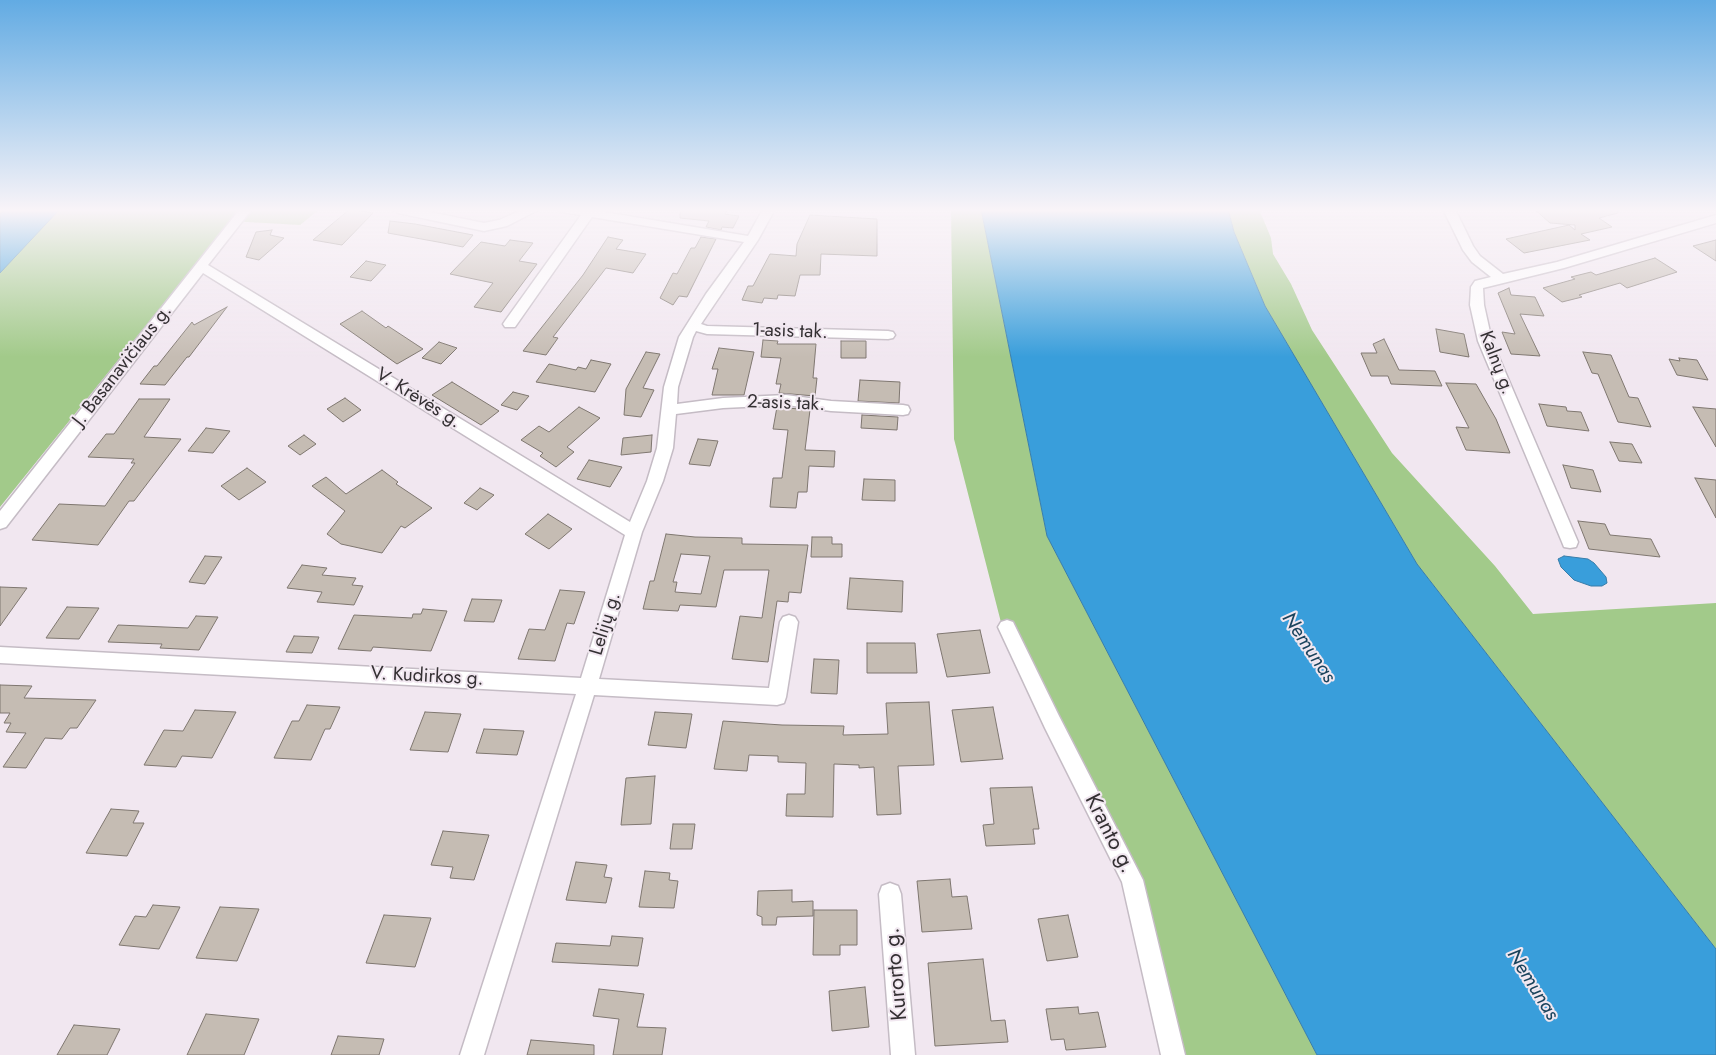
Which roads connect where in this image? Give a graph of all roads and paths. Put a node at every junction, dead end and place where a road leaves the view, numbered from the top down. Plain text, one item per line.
1 (209, 258) edge
2 (557, 258) edge
3 (739, 258) edge
4 (1475, 258) edge
5 (1583, 258) edge
6 (202, 267) junction
7 (1501, 279) junction
8 (510, 324) dead end
9 (692, 326) junction
10 (888, 335) dead end
11 (669, 410) junction
12 (903, 410) dead end
13 (0, 523) edge
14 (634, 532) junction
15 (1570, 542) dead end
16 (789, 622) dead end
17 (1007, 627) dead end
18 (0, 655) edge
19 (588, 686) junction
20 (890, 894) dead end
21 (472, 1055) edge
22 (903, 1055) edge
23 (1173, 1055) edge

1 - 6 street, J. Basanavičiaus g.
2 - 8 street
3 - 9 street, Lelijų g.
4 - 7 street
5 - 7 street
6 - 13 street, J. Basanavičiaus g.
6 - 14 street, V. Krėvės g.
7 - 15 street, Kalnų g.
9 - 10 street, 1-asis tak.
9 - 11 street, Lelijų g.
11 - 12 street, 2-asis tak.
11 - 14 street, Lelijų g.
14 - 19 street, Lelijų g.
16 - 19 street, V. Kudirkos g.
17 - 23 street, Kranto g.
18 - 19 street, V. Kudirkos g.
19 - 21 street, Lelijų g.
20 - 22 street, Kurorto g.

